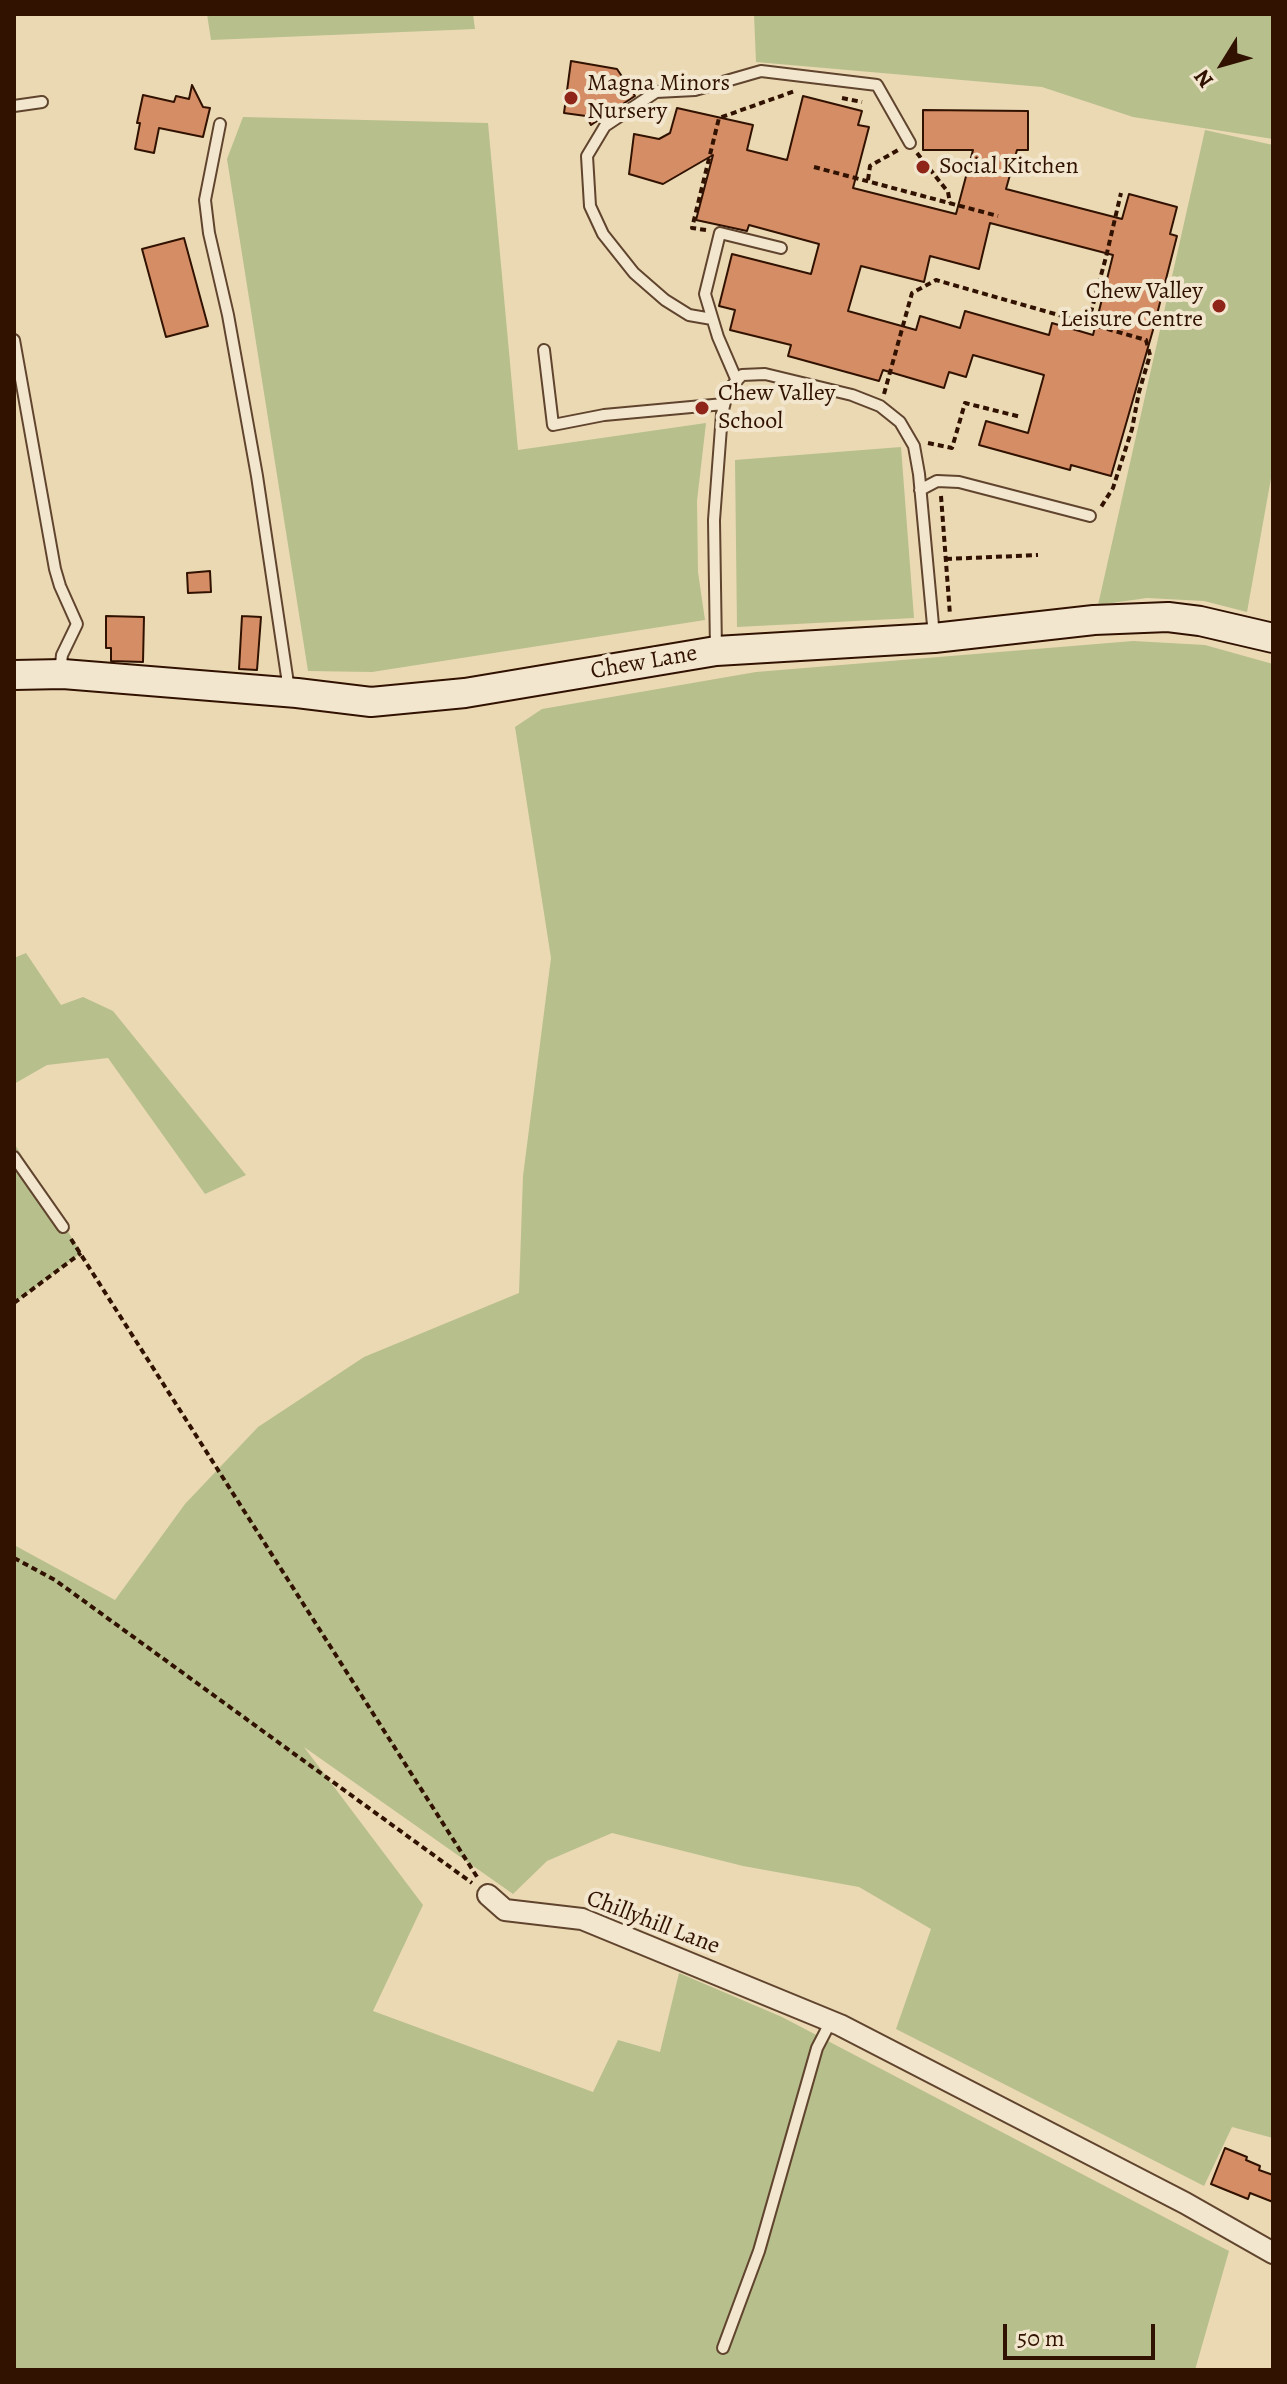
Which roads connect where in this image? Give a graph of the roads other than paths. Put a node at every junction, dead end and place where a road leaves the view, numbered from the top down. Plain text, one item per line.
1 (42, 102) dead end
2 (14, 106) edge
3 (220, 124) dead end
4 (910, 143) road end
5 (781, 248) dead end
6 (712, 319) junction
7 (14, 340) edge
8 (544, 350) dead end
9 (737, 381) junction
10 (724, 404) junction
11 (920, 490) junction
12 (1090, 516) road end
13 (943, 637) junction
14 (1273, 638) edge
15 (716, 651) junction
16 (60, 674) junction
17 (14, 675) edge
18 (289, 692) junction
19 (14, 1157) edge
20 (63, 1227) road end
21 (488, 1895) road end
22 (831, 2021) junction
23 (1273, 2253) edge
24 (723, 2348) dead end

1 - 2 lane
3 - 18 lane
4 - 6 lane
5 - 6 lane
6 - 9 lane
7 - 16 lane
8 - 10 lane
9 - 10 lane
9 - 11 lane
10 - 15 lane
11 - 12 lane
11 - 13 lane
13 - 14 main road, Chew Lane
13 - 15 main road, Chew Lane
15 - 18 main road, Chew Lane
16 - 17 main road, Chew Lane
16 - 18 main road, Chew Lane
19 - 20 lane
21 - 22 street, Chillyhill Lane
22 - 23 street, Chillyhill Lane
22 - 24 lane

